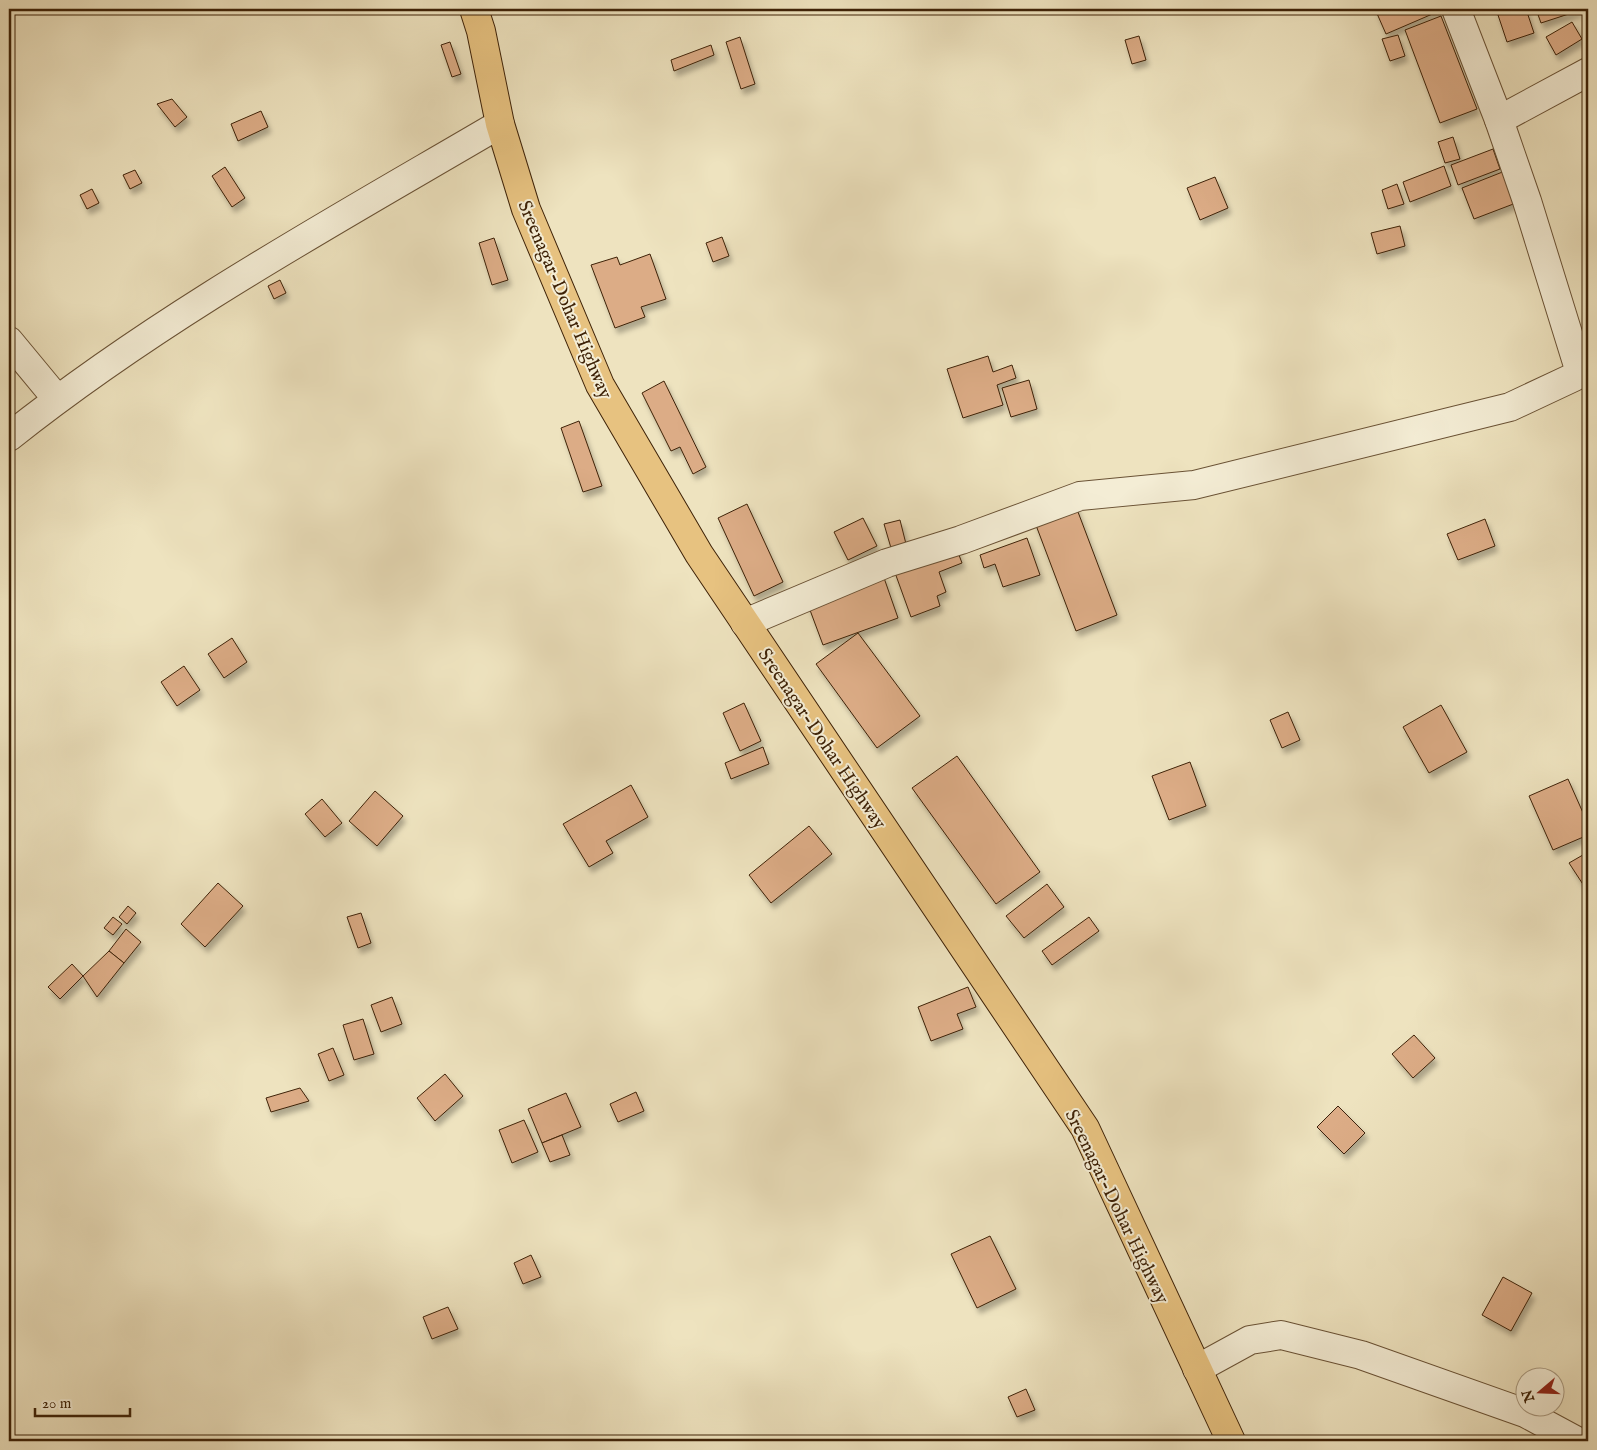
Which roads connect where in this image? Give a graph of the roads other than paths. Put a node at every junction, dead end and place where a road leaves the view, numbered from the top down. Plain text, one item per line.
1 (474, 9) edge
2 (1456, 9) edge
3 (1588, 72) edge
4 (1499, 120) junction
5 (500, 124) junction
6 (9, 341) edge
7 (1583, 381) edge
8 (57, 399) junction
9 (9, 437) edge
10 (745, 622) junction
11 (1197, 1369) junction
12 (1231, 1441) edge
13 (1577, 1441) edge

1 - 5 main road, Sreenagar-Dohar Highway
2 - 4 street
3 - 4 street
4 - 7 street
5 - 8 street
5 - 10 main road, Sreenagar-Dohar Highway
6 - 8 street
7 - 10 street
8 - 9 street
10 - 11 main road, Sreenagar-Dohar Highway
11 - 12 main road, Sreenagar-Dohar Highway
11 - 13 street

